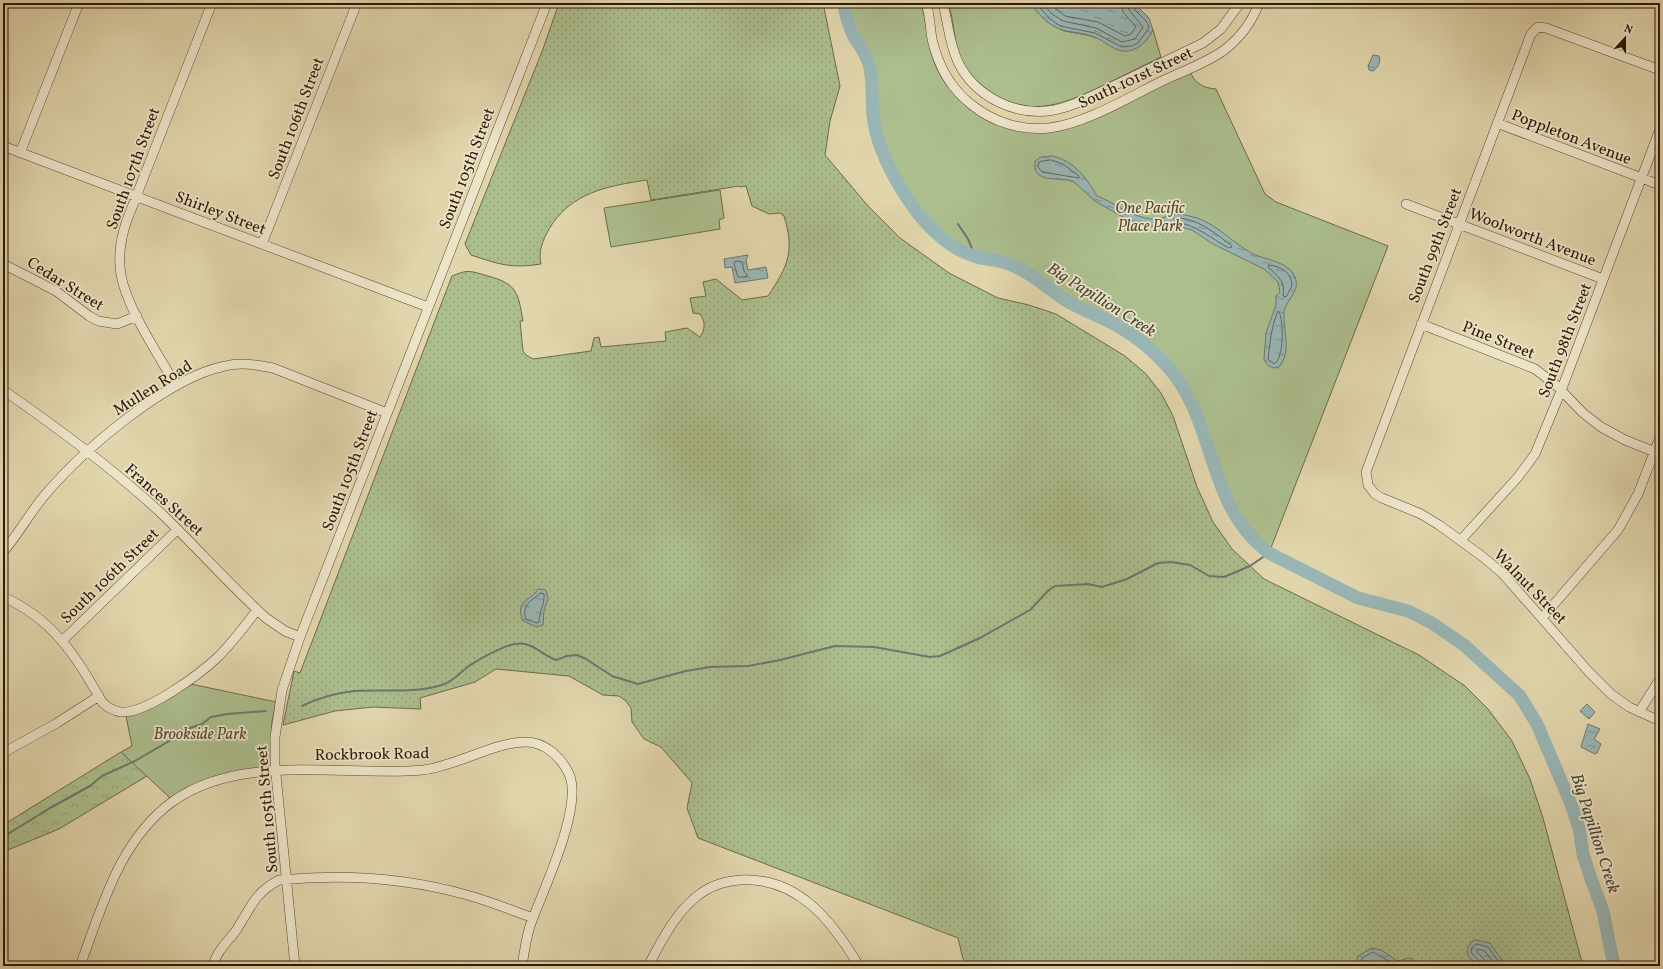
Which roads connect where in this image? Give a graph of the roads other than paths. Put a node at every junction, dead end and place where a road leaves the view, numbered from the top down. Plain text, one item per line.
1 (79, 3) edge
2 (212, 3) edge
3 (357, 3) edge
4 (547, 3) edge
5 (926, 3) edge
6 (943, 3) edge
7 (1240, 3) edge
8 (1259, 3) edge
9 (1660, 70) edge
10 (1496, 124) junction
11 (1660, 128) edge
12 (3, 146) edge
13 (20, 153) junction
14 (1641, 178) junction
15 (1660, 185) edge
16 (136, 196) junction
17 (1406, 204) dead end
18 (1459, 224) junction
19 (262, 244) junction
20 (3, 264) edge
21 (1603, 279) junction
22 (428, 307) junction
23 (137, 316) junction
24 (1420, 324) junction
25 (176, 386) junction
26 (3, 390) edge
27 (1561, 391) junction
28 (387, 413) junction
29 (1660, 436) edge
30 (86, 452) junction
31 (1657, 452) edge
32 (1368, 485) joint
33 (177, 530) junction
34 (1461, 540) junction
35 (3, 552) edge
36 (3, 597) edge
37 (257, 610) junction
38 (1542, 618) junction
39 (300, 637) junction
40 (62, 641) junction
41 (1660, 679) edge
42 (99, 696) junction
43 (1639, 712) junction
44 (1660, 721) edge
45 (3, 753) edge
46 (275, 772) junction
47 (287, 879) junction
48 (533, 918) junction
49 (80, 966) edge
50 (213, 966) edge
51 (295, 966) edge
52 (522, 966) edge
53 (648, 966) edge
54 (859, 966) edge

1 - 13 street
2 - 16 street, South 107th Street
3 - 19 street, South 106th Street
4 - 22 street, South 105th Street
5 - 8 street, South 101st Street
6 - 7 street, South 101st Street
9 - 10 street, South 99th Street
10 - 14 street, Poppleton Avenue
10 - 18 street, South 99th Street
11 - 14 street, South 98th Street
12 - 13 street, Shirley Street
13 - 16 street, Shirley Street
14 - 15 street, Poppleton Avenue
14 - 21 street, South 98th Street
16 - 19 street, Shirley Street
16 - 23 street, South 107th Street
17 - 18 street, Woolworth Avenue
18 - 21 street, Woolworth Avenue
18 - 24 street, South 99th Street
19 - 22 street, Shirley Street
20 - 23 street, Cedar Street
21 - 27 street, South 98th Street
22 - 28 street, South 105th Street
23 - 25 street, South 107th Street
24 - 27 street, Pine Street
24 - 32 street, South 99th Street
25 - 28 street, Mullen Road
25 - 30 street, Mullen Road
26 - 30 street, Frances Street
27 - 31 street, Pine Street
27 - 34 street, South 98th Street
28 - 39 street, South 105th Street
29 - 31 street
30 - 33 street, Frances Street
30 - 35 street, Mullen Road
31 - 38 street
32 - 34 street, Walnut Street
33 - 37 street, Frances Street
33 - 40 street, South 106th Street
34 - 38 street, Walnut Street
36 - 40 street
37 - 39 street, Frances Street
37 - 42 street
38 - 43 street, Walnut Street
39 - 46 street, South 105th Street
40 - 42 street
41 - 43 street
42 - 45 street
43 - 44 street, Walnut Street
46 - 47 street, South 105th Street
46 - 48 street, Rockbrook Road
46 - 49 street, Rockbrook Road
47 - 48 street
47 - 50 street
47 - 51 street, South 105th Street
48 - 52 street, Rockbrook Road
53 - 54 street

